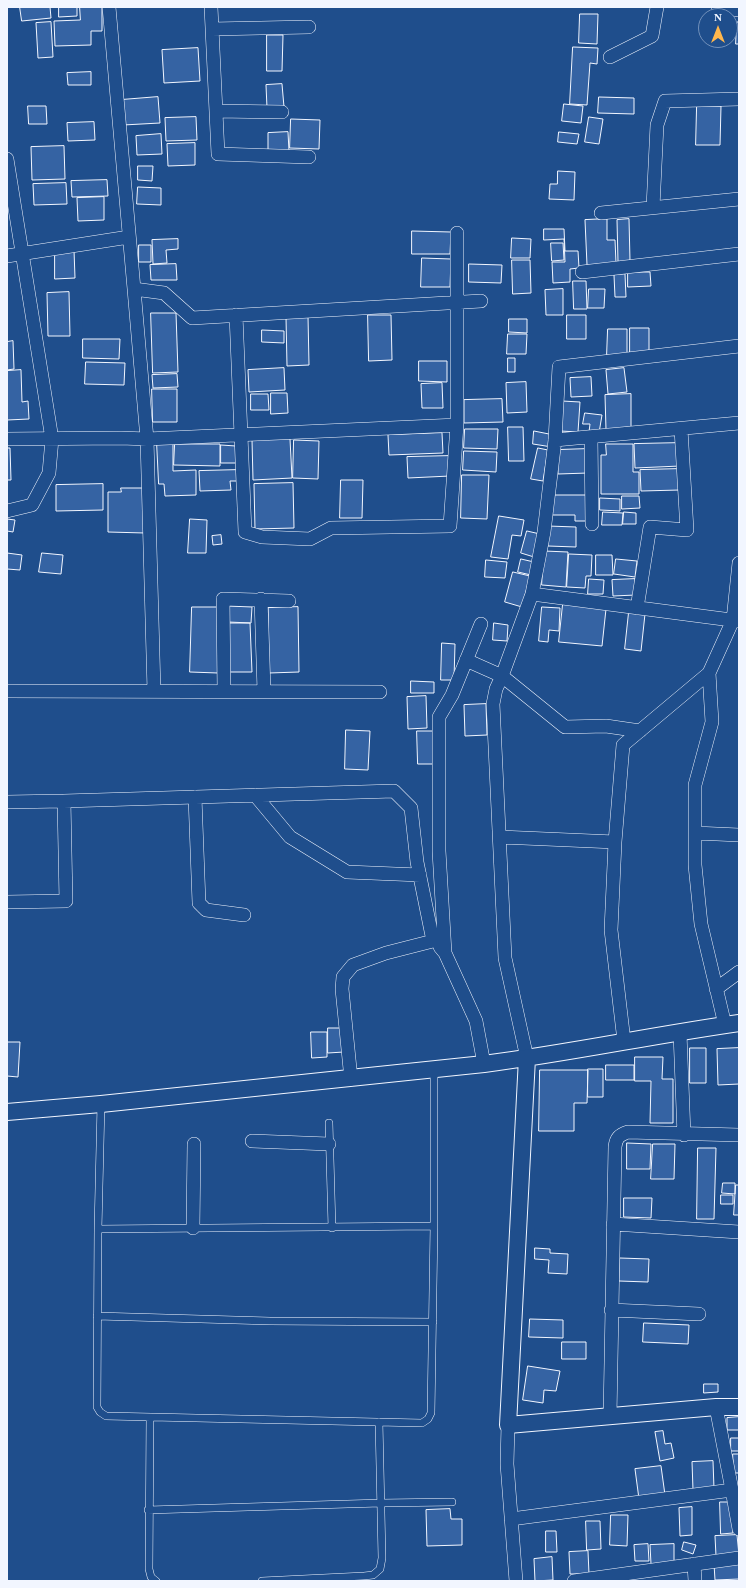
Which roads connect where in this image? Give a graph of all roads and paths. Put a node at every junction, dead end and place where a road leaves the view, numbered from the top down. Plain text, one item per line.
1 (109, 7) edge
2 (211, 7) edge
3 (657, 7) edge
4 (718, 7) edge
5 (739, 10) edge
6 (309, 27) dead end
7 (212, 29) junction
8 (610, 57) dead end
9 (739, 99) edge
10 (216, 111) junction
11 (282, 112) dead end
12 (309, 157) dead end
13 (7, 159) edge
14 (739, 199) edge
15 (653, 208) junction
16 (601, 213) dead end
17 (457, 233) dead end
18 (130, 237) junction
19 (22, 254) junction
20 (739, 254) edge
21 (7, 256) edge
22 (582, 272) dead end
23 (134, 289) junction
24 (481, 301) dead end
25 (457, 303) junction
26 (236, 315) junction
27 (739, 346) edge
28 (739, 423) edge
29 (457, 425) junction
30 (681, 428) junction
31 (242, 436) junction
32 (591, 437) junction
33 (7, 439) edge
34 (52, 439) junction
35 (147, 439) junction
36 (555, 440) junction
37 (7, 511) edge
38 (592, 524) dead end
39 (739, 563) edge
40 (532, 594) junction
41 (261, 599) junction
42 (289, 600) dead end
43 (637, 608) junction
44 (736, 620) edge
45 (480, 624) dead end
46 (466, 660) junction
47 (709, 673) junction
48 (502, 676) junction
49 (7, 691) edge
50 (154, 691) junction
51 (224, 691) junction
52 (264, 691) junction
53 (380, 692) dead end
54 (640, 730) junction
55 (255, 795) junction
56 (195, 797) junction
57 (64, 801) junction
58 (7, 802) edge
59 (695, 833) junction
60 (739, 835) edge
61 (500, 837) junction
62 (615, 842) junction
63 (420, 875) junction
64 (7, 902) edge
65 (244, 915) dead end
66 (433, 941) junction
67 (445, 952) junction
68 (739, 972) edge
69 (716, 989) junction
70 (732, 1024) edge
71 (680, 1033) junction
72 (624, 1041) junction
73 (527, 1058) junction
74 (484, 1064) junction
75 (434, 1069) junction
76 (351, 1079) junction
77 (101, 1104) junction
78 (7, 1112) edge
79 (329, 1123) dead end
80 (684, 1135) junction
81 (739, 1135) edge
82 (252, 1141) dead end
83 (194, 1144) dead end
84 (330, 1144) junction
85 (613, 1224) junction
86 (434, 1226) junction
87 (193, 1228) junction
88 (332, 1228) junction
89 (98, 1229) junction
90 (739, 1232) edge
91 (611, 1310) junction
92 (699, 1314) dead end
93 (97, 1316) junction
94 (433, 1322) junction
95 (716, 1407) junction
96 (739, 1407) edge
97 (610, 1416) junction
98 (150, 1417) junction
99 (379, 1422) junction
100 (508, 1425) junction
101 (732, 1490) junction
102 (452, 1502) dead end
103 (380, 1503) junction
104 (148, 1510) junction
105 (511, 1520) junction
106 (739, 1528) edge
107 (739, 1558) edge
108 (694, 1564) junction
109 (589, 1580) edge
110 (156, 1581) edge
111 (262, 1581) edge
112 (516, 1581) edge
113 (574, 1581) edge
114 (695, 1581) edge

1 - 18 street
2 - 7 street
3 - 8 street
4 - 5 street
6 - 7 street
7 - 10 street
9 - 15 street
10 - 11 street
10 - 12 street
13 - 19 street
14 - 15 street
15 - 16 street
17 - 25 street
18 - 19 street
18 - 23 street
19 - 21 street
19 - 34 street
20 - 22 street
23 - 26 street
23 - 35 street
24 - 25 street
25 - 26 street
25 - 29 street
26 - 31 street
27 - 36 street
28 - 30 street
29 - 31 street
29 - 31 street
30 - 32 street
30 - 43 street
31 - 35 street
32 - 36 street
32 - 38 street
33 - 34 street
34 - 35 street
34 - 37 street
35 - 50 street
36 - 40 street
39 - 44 street
40 - 43 street
40 - 48 street
41 - 42 street
41 - 51 street
41 - 52 street
43 - 44 street
44 - 47 street
45 - 46 street
46 - 48 street
46 - 67 street
47 - 54 street
47 - 59 street
48 - 54 street
48 - 61 street
49 - 50 street
50 - 51 street
51 - 52 street
52 - 53 street
54 - 62 street
55 - 56 street
55 - 63 street
55 - 63 street
56 - 57 street
56 - 65 street
57 - 58 street
57 - 64 street
59 - 60 street
59 - 69 street
61 - 62 street
61 - 73 street
62 - 72 street
63 - 66 street
66 - 67 street
66 - 76 street
67 - 74 street
68 - 69 street
69 - 70 street
70 - 71 street
71 - 72 street
71 - 80 street
72 - 73 street
73 - 74 street
73 - 100 street
74 - 75 street
75 - 76 street
75 - 86 lane
76 - 77 street
77 - 78 street
77 - 89 lane
79 - 84 lane
80 - 81 street
80 - 85 street
82 - 84 street
83 - 87 street
84 - 88 lane
85 - 90 street
85 - 91 street
86 - 88 lane
86 - 94 lane
87 - 88 lane
87 - 89 lane
89 - 93 lane
91 - 92 street
91 - 97 street
93 - 94 lane
93 - 98 lane
94 - 99 lane
95 - 96 street
95 - 97 street
95 - 101 street
97 - 100 street
98 - 99 lane
98 - 104 lane
99 - 103 lane
100 - 105 street
101 - 105 street
101 - 106 street
102 - 103 lane
103 - 104 lane
103 - 111 lane
104 - 110 lane
105 - 112 street
107 - 108 street
108 - 109 street
108 - 114 street
109 - 113 street

